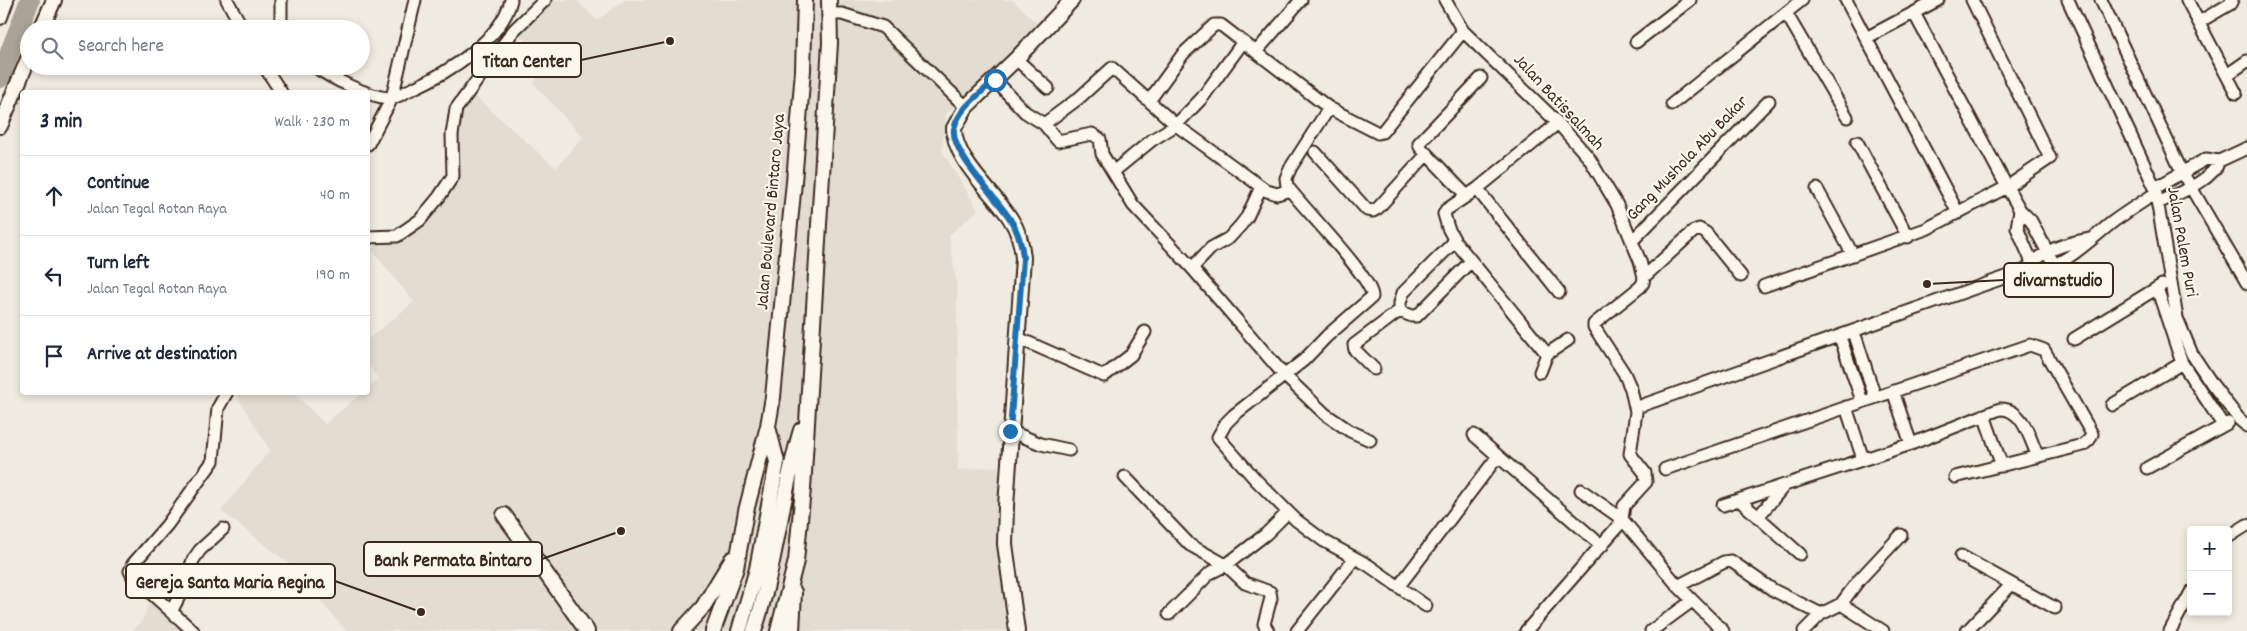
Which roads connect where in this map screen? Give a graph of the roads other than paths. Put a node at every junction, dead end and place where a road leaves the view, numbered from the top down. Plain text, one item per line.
1 (6, 0) edge
2 (54, 0) edge
3 (227, 0) edge
4 (281, 0) edge
5 (415, 0) edge
6 (511, 0) edge
7 (545, 0) edge
8 (805, 0) edge
9 (829, 0) edge
10 (1072, 0) edge
11 (1301, 0) edge
12 (1445, 0) edge
13 (1690, 0) edge
14 (1802, 0) edge
15 (1846, 0) edge
16 (1938, 0) edge
17 (1972, 0) edge
18 (2068, 0) edge
19 (2101, 0) edge
20 (2187, 0) edge
21 (2232, 0) edge
22 (1914, 12) junction
23 (1786, 13) junction
24 (830, 14) junction
25 (0, 17) edge
26 (45, 20) edge
27 (238, 20) edge
28 (281, 20) edge
29 (2199, 22) junction
30 (1463, 31) junction
31 (1866, 38) junction
32 (1242, 42) junction
33 (1636, 42) dead end
34 (1256, 52) junction
35 (1016, 59) junction
36 (2247, 61) edge
37 (2227, 74) junction
38 (21, 75) edge
39 (270, 75) edge
40 (330, 75) edge
41 (1481, 78) dead end
42 (995, 80) junction
43 (1048, 88) dead end
44 (279, 90) edge
45 (361, 90) edge
46 (370, 92) edge
47 (2236, 93) dead end
48 (392, 98) junction
49 (1149, 101) junction
50 (1769, 101) dead end
51 (1672, 104) dead end
52 (966, 107) junction
53 (1329, 108) junction
54 (1847, 117) dead end
55 (1558, 123) junction
56 (1044, 124) junction
57 (1176, 125) junction
58 (0, 126) edge
59 (370, 140) edge
60 (1857, 142) dead end
61 (2247, 148) edge
62 (1315, 152) dead end
63 (1427, 154) junction
64 (2219, 161) junction
65 (1113, 172) junction
66 (2182, 172) junction
67 (1261, 187) junction
68 (2007, 187) junction
69 (2190, 187) junction
70 (1477, 189) junction
71 (1817, 189) dead end
72 (1290, 190) junction
73 (1466, 195) junction
74 (2156, 195) junction
75 (2020, 210) junction
76 (1958, 213) junction
77 (370, 237) edge
78 (1908, 237) junction
79 (2091, 239) junction
80 (1455, 241) junction
81 (1632, 241) junction
82 (2047, 252) junction
83 (1853, 255) junction
84 (1471, 261) junction
85 (2054, 264) junction
86 (1192, 268) junction
87 (2031, 268) junction
88 (1741, 276) dead end
89 (1644, 277) junction
90 (2170, 279) junction
91 (2247, 283) edge
92 (1764, 286) dead end
93 (2157, 288) junction
94 (1559, 292) dead end
95 (1400, 310) junction
96 (1145, 332) dead end
97 (1854, 332) junction
98 (1840, 337) junction
99 (1018, 338) junction
100 (2074, 339) dead end
101 (1568, 340) dead end
102 (1547, 354) junction
103 (2182, 363) junction
104 (1374, 368) dead end
105 (1540, 372) dead end
106 (1284, 376) junction
107 (1893, 391) junction
108 (224, 395) edge
109 (1875, 396) junction
110 (1862, 401) junction
111 (1642, 404) dead end
112 (2112, 405) dead end
113 (1846, 407) junction
114 (807, 410) junction
115 (1984, 415) junction
116 (2243, 423) edge
117 (2223, 424) junction
118 (768, 426) junction
119 (1010, 431) junction
120 (1474, 435) dead end
121 (1370, 440) dead end
122 (1911, 444) junction
123 (1069, 450) dead end
124 (1498, 456) junction
125 (2038, 457) junction
126 (1863, 459) junction
127 (2002, 466) junction
128 (2147, 468) dead end
129 (1665, 469) dead end
130 (1124, 477) dead end
131 (1955, 477) dead end
132 (1784, 485) junction
133 (1581, 490) dead end
134 (1739, 500) junction
135 (1723, 505) dead end
136 (777, 506) junction
137 (1288, 512) junction
138 (504, 515) dead end
139 (1758, 518) junction
140 (1622, 519) junction
141 (2247, 525) edge
142 (223, 529) dead end
143 (2232, 534) edge
144 (1901, 535) dead end
145 (739, 545) junction
146 (1602, 546) junction
147 (1800, 554) dead end
148 (1961, 556) dead end
149 (1354, 559) junction
150 (796, 561) junction
151 (1226, 565) junction
152 (2011, 585) junction
153 (1399, 586) junction
154 (1678, 586) junction
155 (2187, 599) edge
156 (1692, 601) junction
157 (1841, 604) junction
158 (1426, 606) dead end
159 (2055, 608) dead end
160 (171, 612) junction
161 (1169, 614) dead end
162 (1821, 614) junction
163 (193, 631) edge
164 (587, 631) edge
165 (680, 631) edge
166 (714, 631) edge
167 (739, 631) edge
168 (754, 631) edge
169 (778, 631) edge
170 (792, 631) edge
171 (1017, 631) edge
172 (1268, 631) edge
173 (1297, 631) edge
174 (1526, 631) edge
175 (1651, 631) edge
176 (1722, 631) edge
177 (1804, 631) edge
178 (1883, 631) edge
179 (1967, 631) edge
180 (2170, 631) edge

1 - 25 main road
2 - 26 main road
3 - 27 street
4 - 28 street
5 - 48 street
6 - 48 street
7 - 77 street
8 - 118 main road, Jalan Boulevard Bintaro Jaya
9 - 24 main road, Jalan Boulevard Bintaro Jaya
10 - 35 main road
11 - 34 street
12 - 30 street, Jalan Batissalmah
13 - 33 street
14 - 23 street
15 - 31 street
16 - 22 street
17 - 68 street
18 - 74 street, Jalan Palem Puri
19 - 66 street, Jalan Palem Puri
20 - 29 street
21 - 29 street
22 - 31 street
22 - 68 street
23 - 51 street
23 - 54 street
24 - 52 street
24 - 114 main road, Jalan Boulevard Bintaro Jaya
29 - 37 street
30 - 53 street
30 - 55 street, Jalan Batissalmah
31 - 76 street
32 - 34 street
32 - 49 street
32 - 57 street
34 - 53 street
35 - 42 main road
35 - 43 street
36 - 37 street
37 - 47 street
38 - 58 main road
39 - 44 street
40 - 45 street
41 - 63 street
42 - 52 main road
42 - 56 street
46 - 48 street
48 - 59 street
49 - 56 street
49 - 57 street
50 - 81 street, Gang Mushola Abu Bakar
52 - 99 main road
53 - 72 street
55 - 70 street
55 - 81 street, Jalan Batissalmah
56 - 65 street
57 - 65 street
57 - 67 street
60 - 78 street
61 - 64 street
62 - 63 street
63 - 73 street
64 - 66 street
64 - 69 street
65 - 86 street
66 - 69 street, Jalan Palem Puri
66 - 74 street
67 - 72 street
67 - 86 street
68 - 75 street
68 - 76 street
69 - 74 street
69 - 91 street, Jalan Palem Puri
70 - 73 street
70 - 94 street
71 - 83 street
72 - 106 street
73 - 80 street
74 - 79 street
74 - 90 street, Jalan Palem Puri
75 - 82 street
75 - 87 street
76 - 78 street
78 - 83 street
79 - 82 street
79 - 85 street
80 - 84 street
80 - 95 street
81 - 89 street, Jalan Batissalmah
82 - 85 street
82 - 87 street
83 - 92 street
84 - 95 street
84 - 102 street
85 - 87 street
86 - 106 street
87 - 97 street
88 - 89 street
89 - 140 street
90 - 93 street
90 - 116 street, Jalan Palem Puri
93 - 100 street
93 - 103 street
95 - 104 street
96 - 99 street
97 - 98 street
97 - 109 street
98 - 110 street
98 - 111 street
99 - 119 main road
101 - 102 street
102 - 105 street
103 - 112 street
103 - 117 street
106 - 121 street
106 - 137 street
107 - 109 street
107 - 122 street
107 - 125 street
108 - 160 street
109 - 110 street
110 - 113 street
113 - 126 street
113 - 129 street
114 - 136 main road, Jalan Boulevard Bintaro Jaya
114 - 150 main road, Jalan Boulevard Bintaro Jaya
115 - 122 street
115 - 125 street
115 - 127 street
116 - 117 street
117 - 128 street
118 - 136 main road, Jalan Boulevard Bintaro Jaya
118 - 145 main road, Jalan Boulevard Bintaro Jaya
119 - 123 street
119 - 171 main road
120 - 124 street
122 - 126 street
124 - 146 street
124 - 153 street
125 - 127 street
126 - 132 street
127 - 131 street
130 - 151 street
132 - 134 street
132 - 139 street
133 - 140 street
134 - 135 street
134 - 139 street
136 - 167 main road, Jalan Boulevard Bintaro Jaya
136 - 168 main road, Jalan Boulevard Bintaro Jaya
137 - 149 street
137 - 151 street
138 - 164 main road
139 - 147 street
140 - 146 street
140 - 154 street
141 - 143 street
142 - 160 street
144 - 157 street
145 - 165 main road
145 - 166 main road, Jalan Boulevard Bintaro Jaya
146 - 174 street
148 - 152 street
149 - 153 street
149 - 173 street
150 - 169 main road, Jalan Boulevard Bintaro Jaya
150 - 170 main road
151 - 161 street
151 - 172 street
152 - 159 street
152 - 179 street
153 - 158 street
154 - 156 street
154 - 162 street
155 - 180 street
156 - 175 street
156 - 176 street
157 - 162 street
157 - 178 street
160 - 163 street
162 - 177 street

